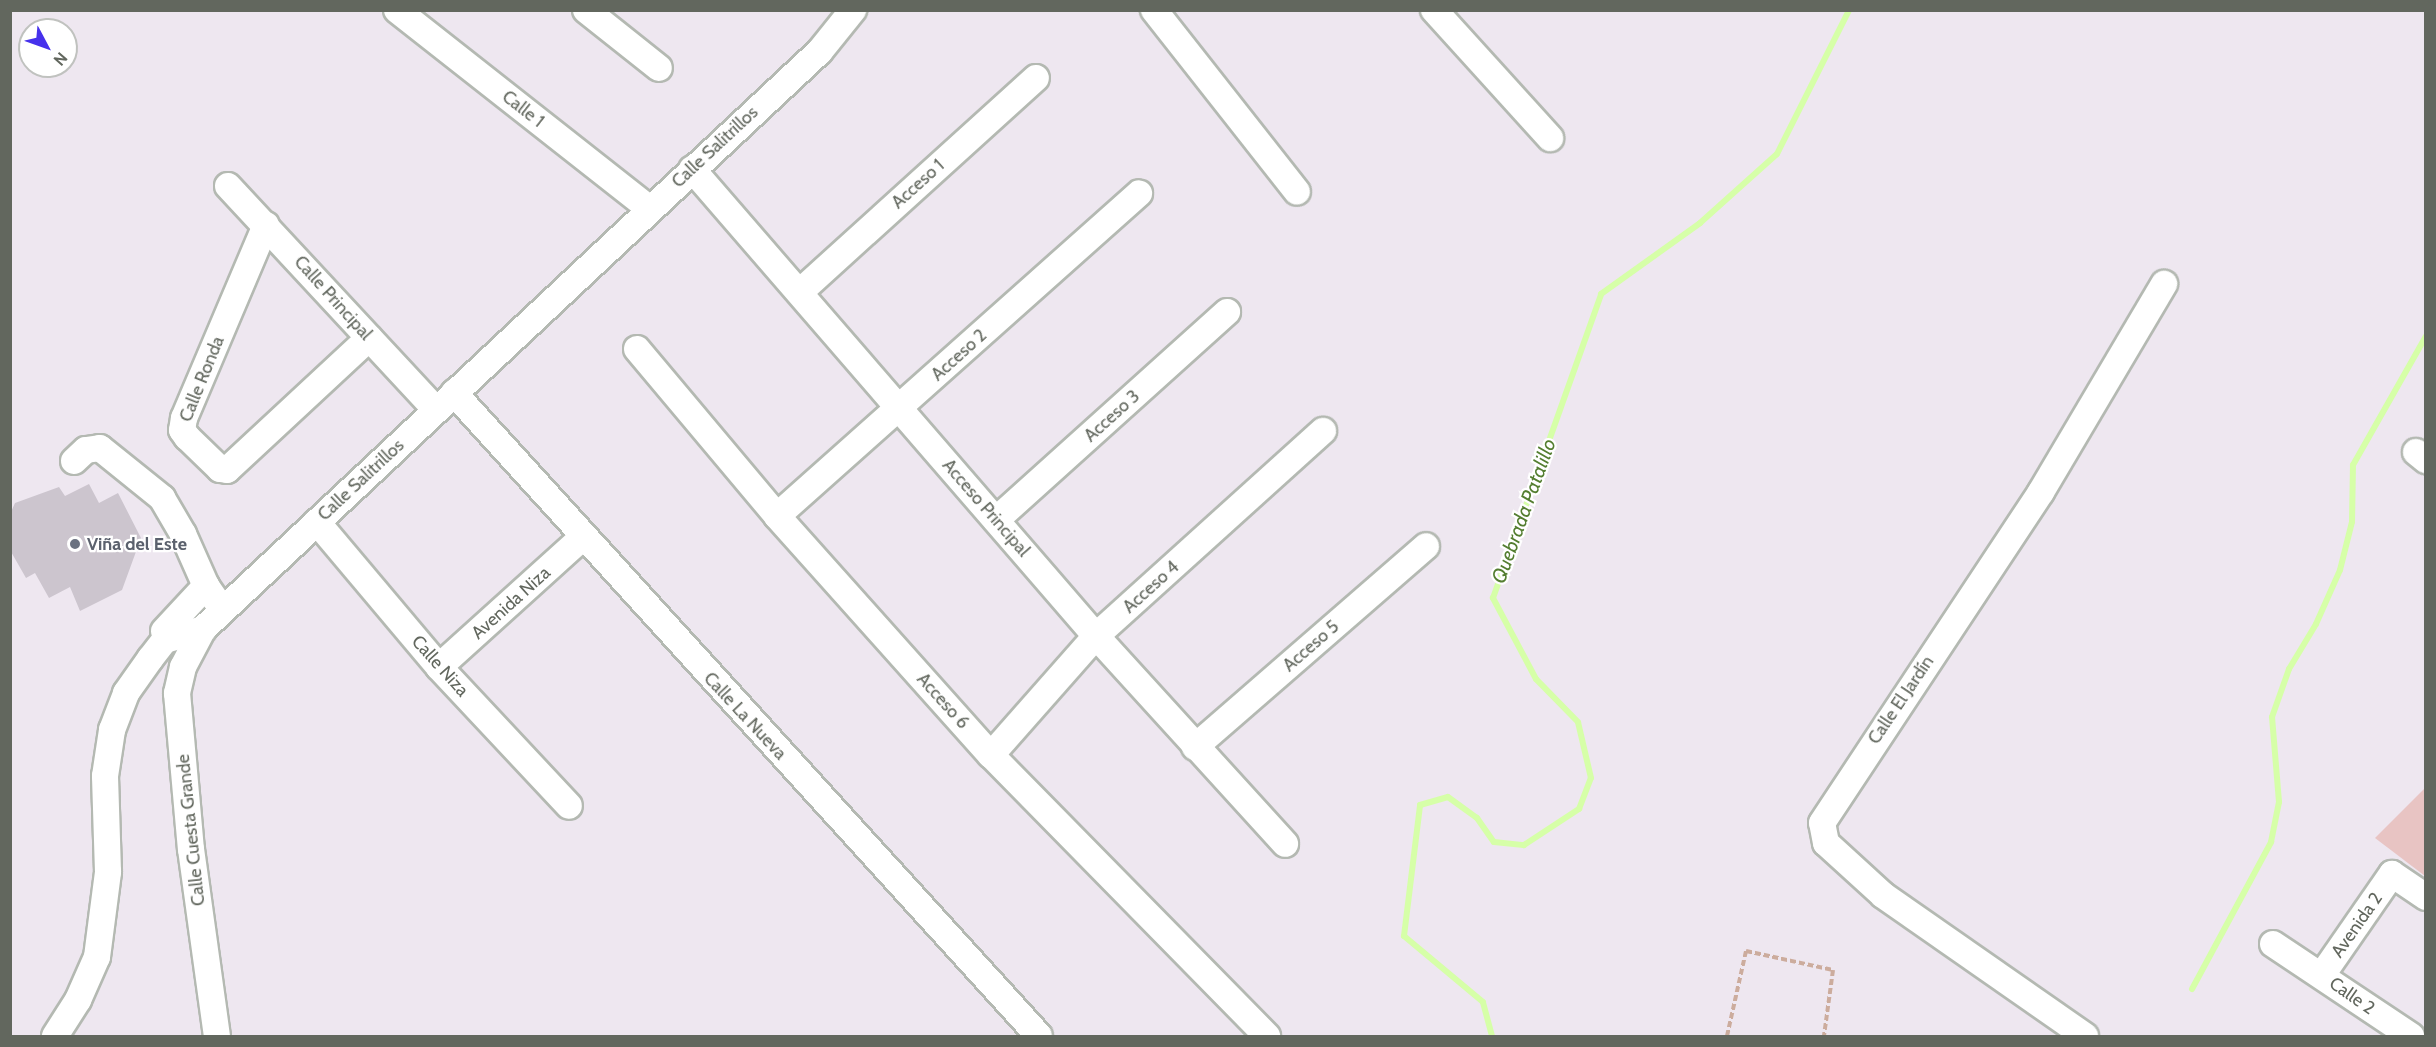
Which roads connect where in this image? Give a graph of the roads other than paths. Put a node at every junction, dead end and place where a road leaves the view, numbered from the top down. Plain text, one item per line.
1 (397, 10) edge
2 (586, 10) edge
3 (853, 10) edge
4 (1154, 10) edge
5 (1434, 10) edge
6 (659, 68) dead end
7 (1036, 78) dead end
8 (1550, 138) dead end
9 (692, 169) junction
10 (228, 186) dead end
11 (1297, 192) dead end
12 (1139, 193) dead end
13 (649, 208) junction
14 (266, 225) junction
15 (2164, 284) dead end
16 (801, 291) junction
17 (1227, 312) dead end
18 (369, 338) junction
19 (637, 348) dead end
20 (445, 401) junction
21 (900, 409) junction
22 (1323, 431) dead end
23 (74, 461) dead end
24 (777, 516) junction
25 (996, 520) junction
26 (317, 522) junction
27 (582, 538) junction
28 (1426, 546) dead end
29 (206, 586) junction
30 (222, 609) junction
31 (203, 628) junction
32 (164, 631) dead end
33 (1096, 636) junction
34 (439, 667) junction
35 (1195, 747) junction
36 (991, 755) junction
37 (569, 806) dead end
38 (1285, 844) dead end
39 (2426, 897) edge
40 (2273, 944) dead end
41 (2322, 975) junction
42 (55, 1036) edge
43 (218, 1036) edge
44 (1039, 1036) edge
45 (1267, 1036) edge
46 (2085, 1036) edge
47 (2411, 1036) edge

1 - 13 street, Calle 1
2 - 6 street
3 - 9 street, Calle Salitrillos
4 - 11 street
5 - 8 street
7 - 16 street, Acceso 1
9 - 13 street, Calle Salitrillos
9 - 16 street, Acceso Principal
10 - 14 street, Calle Principal
12 - 21 street, Acceso 2
13 - 20 street, Calle Salitrillos
14 - 18 street, Calle Principal
14 - 18 street, Calle Ronda
15 - 46 street, Calle El Jardín
16 - 21 street, Acceso Principal
17 - 25 street, Acceso 3
18 - 20 street, Calle Principal
19 - 24 street, Acceso 6
20 - 26 street, Calle Salitrillos
20 - 27 street, Calle La Nueva
21 - 24 street, Acceso 2
21 - 25 street, Acceso Principal
22 - 33 street, Acceso 4
23 - 29 street
24 - 36 street, Acceso 6
25 - 33 street, Acceso Principal
26 - 30 street, Calle Salitrillos
26 - 34 street, Calle Niza
27 - 34 street, Avenida Niza
27 - 44 street, Calle La Nueva
28 - 35 street, Acceso 5
29 - 30 street
29 - 32 street
30 - 31 street, Calle Salitrillos
31 - 42 street, Calle Salitrillos
31 - 43 street, Calle Cuesta Grande
33 - 35 street, Acceso Principal
33 - 36 street, Acceso 4
34 - 37 street, Calle Niza
35 - 38 street, Acceso Principal
36 - 45 street, Acceso 6
39 - 41 street, Avenida 2
40 - 41 street, Calle 2
41 - 47 street, Calle 2

